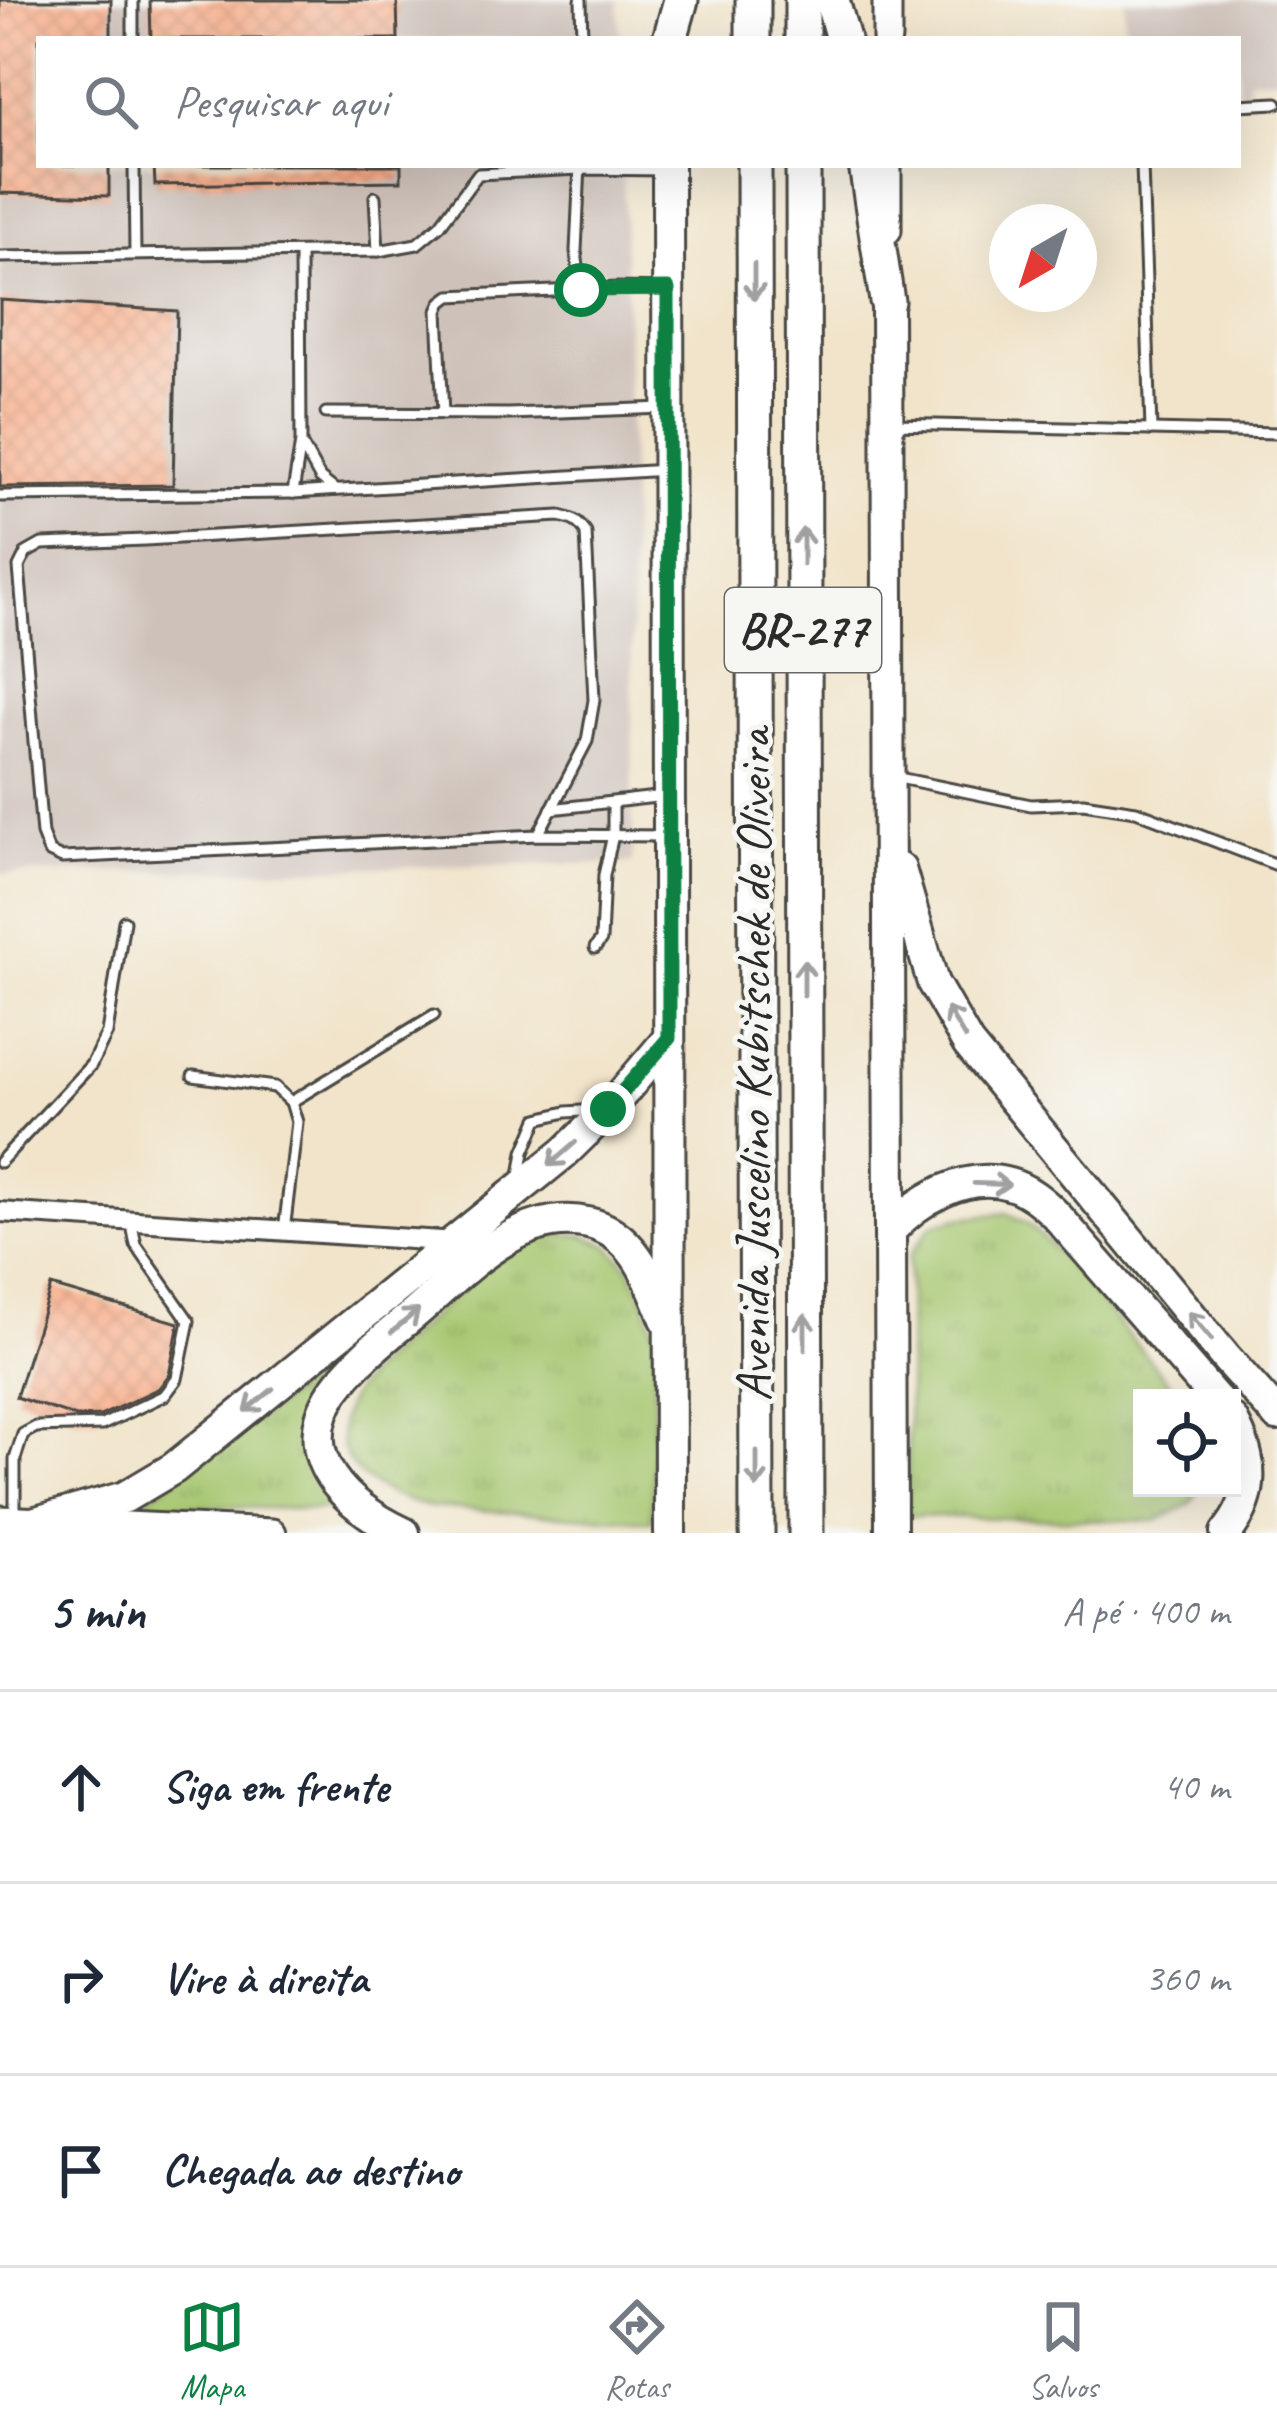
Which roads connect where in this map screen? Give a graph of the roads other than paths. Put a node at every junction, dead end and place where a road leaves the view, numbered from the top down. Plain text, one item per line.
1 (133, 0) edge
2 (581, 0) edge
3 (668, 0) edge
4 (681, 0) edge
5 (753, 0) edge
6 (802, 0) edge
7 (832, 0) edge
8 (887, 0) edge
9 (134, 36) edge
10 (582, 36) edge
11 (669, 36) edge
12 (670, 36) edge
13 (753, 36) edge
14 (802, 36) edge
15 (842, 36) edge
16 (887, 36) edge
17 (1277, 104) edge
18 (1241, 105) edge
19 (134, 168) edge
20 (565, 168) edge
21 (580, 168) edge
22 (668, 168) edge
23 (754, 168) edge
24 (802, 168) edge
25 (866, 168) edge
26 (887, 168) edge
27 (1142, 168) edge
28 (375, 196) dead end
29 (378, 251) junction
30 (135, 254) junction
31 (300, 254) junction
32 (0, 257) edge
33 (668, 289) junction
34 (581, 290) junction
35 (887, 301) junction
36 (669, 408) junction
37 (326, 412) dead end
38 (443, 415) junction
39 (888, 424) junction
40 (1151, 430) junction
41 (1277, 433) edge
42 (301, 442) junction
43 (669, 470) junction
44 (335, 490) junction
45 (293, 493) junction
46 (0, 496) edge
47 (889, 776) junction
48 (670, 796) junction
49 (613, 803) junction
50 (551, 809) junction
51 (889, 829) junction
52 (538, 835) junction
53 (614, 836) junction
54 (670, 836) junction
55 (1277, 865) edge
56 (124, 921) dead end
57 (595, 948) dead end
58 (434, 1015) dead end
59 (669, 1038) junction
60 (193, 1076) dead end
61 (291, 1102) junction
62 (608, 1109) junction
63 (0, 1162) edge
64 (890, 1177) junction
65 (518, 1192) junction
66 (924, 1202) junction
67 (0, 1212) edge
68 (131, 1220) junction
69 (284, 1231) junction
70 (890, 1232) junction
71 (457, 1242) junction
72 (671, 1334) junction
73 (1207, 1389) edge
74 (1277, 1415) edge
75 (1241, 1436) edge
76 (17, 1521) edge
77 (272, 1533) edge
78 (404, 1533) edge
79 (670, 1533) edge
80 (757, 1533) edge
81 (806, 1533) edge
82 (891, 1533) edge
83 (1226, 1533) edge

1 - 9 lane
2 - 10 lane
3 - 11 main road
4 - 12 highway
5 - 13 highway
6 - 14 highway
7 - 15 highway
8 - 16 main road
17 - 18 lane
19 - 30 lane
20 - 29 lane
21 - 34 lane
22 - 33 main road
23 -> 80 highway, Avenida Juscelino Kubitschek de Oliveira / BR-277
81 -> 24 highway, Avenida Juscelino Kubitschek de Oliveira / BR-277
25 - 35 highway
26 - 35 main road
27 - 40 lane
28 - 29 lane
29 - 31 lane
30 - 31 lane
30 - 32 lane
31 - 42 lane
33 - 34 lane
33 - 36 main road
34 - 38 lane
35 - 39 main road
36 - 38 lane
36 - 43 main road
37 - 38 lane
39 - 40 lane
39 - 47 main road
40 - 41 lane
42 - 44 lane
42 - 45 lane
43 - 44 lane
43 - 48 main road
44 - 45 lane
45 - 46 lane
47 - 51 main road
47 - 55 lane
48 - 49 lane
48 - 54 main road
49 - 50 lane
49 - 53 lane
50 - 52 lane
50 - 52 lane
51 - 64 main road
74 -> 51 main road
52 - 53 lane
53 - 54 lane
53 - 57 lane
54 - 59 main road
56 - 63 lane
58 - 61 lane
59 - 62 main road
59 - 72 main road
60 - 61 lane
61 - 69 lane
62 -> 65 main road
62 - 65 lane
64 - 66 main road
64 - 70 main road
65 - 71 main road
66 - 70 main road
66 -> 73 main road
67 - 68 street
68 - 69 street
68 - 76 lane
69 - 71 street
70 - 82 main road
71 -> 76 main road
78 -> 72 main road
72 - 79 main road
75 - 83 main road
76 - 77 main road

